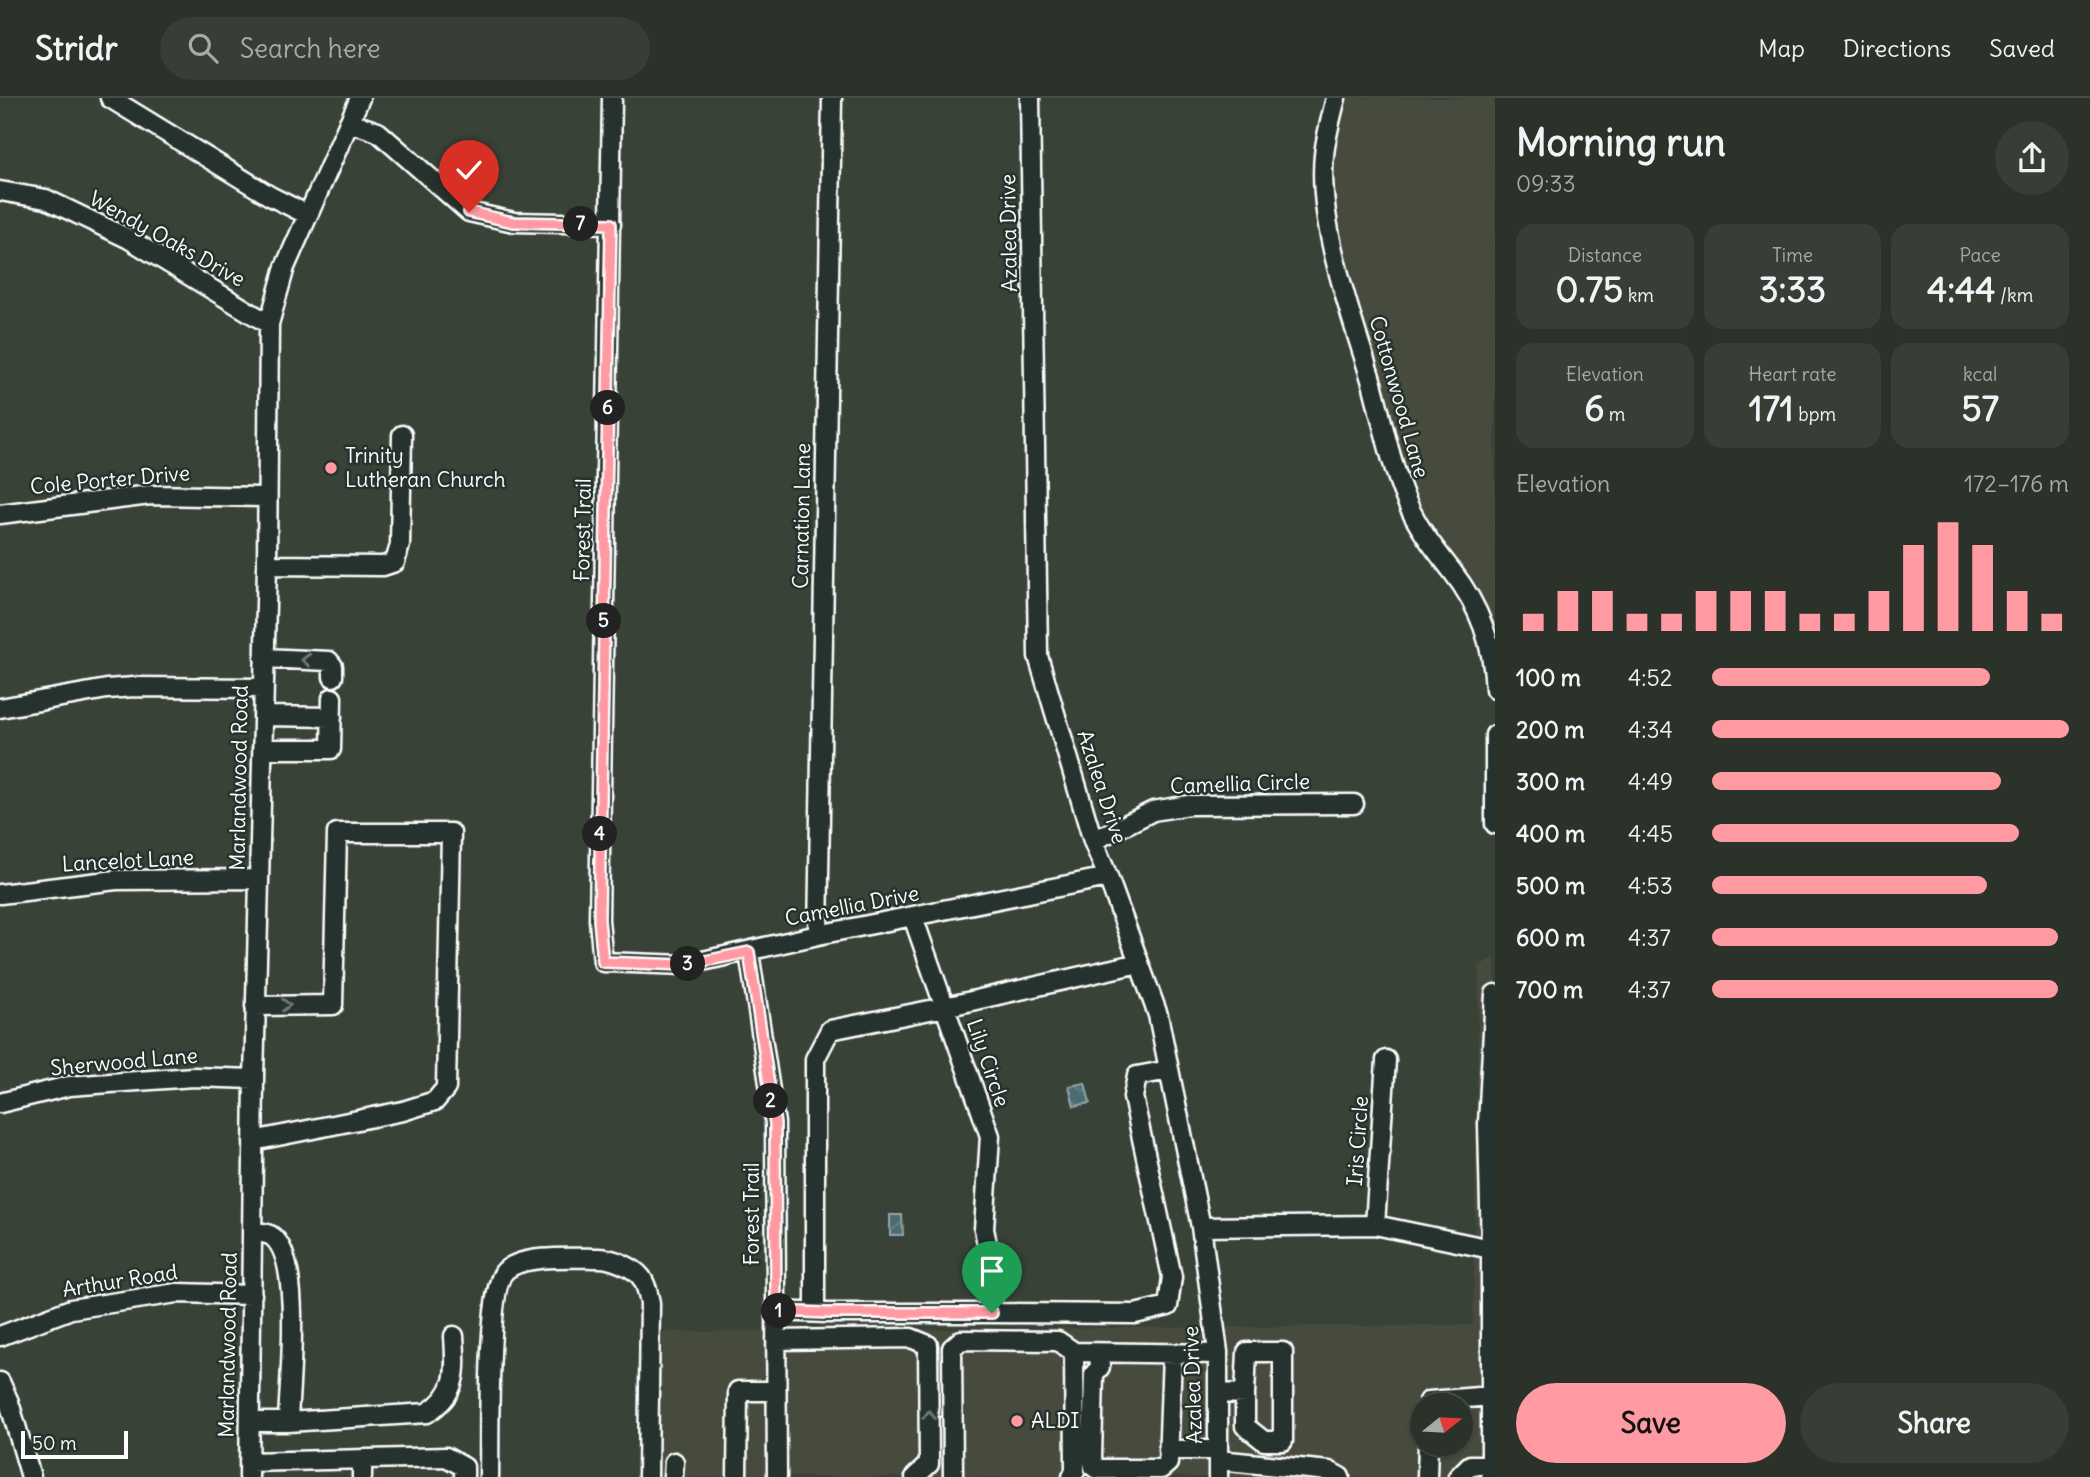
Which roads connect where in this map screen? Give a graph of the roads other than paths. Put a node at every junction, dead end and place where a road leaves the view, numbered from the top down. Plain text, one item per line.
1 (110, 98) edge
2 (360, 98) edge
3 (612, 98) edge
4 (832, 98) edge
5 (1030, 98) edge
6 (1336, 98) edge
7 (349, 122) junction
8 (0, 191) edge
9 (308, 215) junction
10 (611, 224) junction
11 (269, 324) junction
12 (402, 435) dead end
13 (267, 497) junction
14 (0, 514) edge
15 (267, 565) junction
16 (264, 658) junction
17 (333, 677) dead end
18 (263, 688) junction
19 (1495, 689) edge
20 (332, 698) dead end
21 (0, 708) edge
22 (263, 716) junction
23 (332, 716) junction
24 (1495, 735) edge
25 (262, 749) junction
26 (1353, 804) dead end
27 (1495, 824) edge
28 (1093, 841) junction
29 (1108, 877) junction
30 (259, 879) junction
31 (0, 894) edge
32 (913, 917) junction
33 (818, 935) junction
34 (749, 952) junction
35 (603, 962) joint
36 (1139, 963) junction
37 (1495, 994) edge
38 (255, 1006) junction
39 (945, 1007) junction
40 (1386, 1060) dead end
41 (1169, 1070) junction
42 (254, 1079) junction
43 (0, 1103) edge
44 (253, 1141) junction
45 (1375, 1225) junction
46 (1201, 1227) junction
47 (252, 1232) junction
48 (1492, 1249) junction
49 (252, 1295) junction
50 (776, 1311) junction
51 (815, 1312) junction
52 (992, 1313) junction
53 (0, 1336) edge
54 (454, 1336) dead end
55 (776, 1340) junction
56 (1074, 1352) junction
57 (1099, 1353) junction
58 (1172, 1354) junction
59 (1218, 1354) junction
60 (0, 1382) edge
61 (776, 1391) junction
62 (1218, 1393) junction
63 (1245, 1394) junction
64 (1491, 1396) junction
65 (1474, 1397) edge
66 (250, 1422) junction
67 (288, 1422) junction
68 (1168, 1450) junction
69 (1428, 1456) edge
70 (362, 1459) junction
71 (1218, 1463) edge
72 (249, 1469) edge
73 (293, 1469) edge
74 (1491, 1471) edge
75 (31, 1477) edge
76 (362, 1477) edge
77 (464, 1477) edge
78 (489, 1477) edge
79 (648, 1477) edge
80 (737, 1477) edge
81 (777, 1477) edge
82 (915, 1477) edge
83 (953, 1477) edge
84 (1072, 1477) edge
85 (1340, 1477) edge
86 (1427, 1477) edge
87 (1458, 1477) edge

1 - 9 street
2 - 7 street, Marlandwood Road
3 - 10 street, Forest Trail
4 - 33 street, Carnation Lane
5 - 28 street, Azalea Drive
6 - 19 street, Cottonwood Lane
7 - 9 street, Marlandwood Road
7 - 10 street
8 - 11 street, Wendy Oaks Drive
9 - 11 street, Marlandwood Road
10 - 35 street, Forest Trail
11 - 13 street, Marlandwood Road
12 - 15 street
13 - 14 street, Cole Porter Drive
13 - 15 street, Marlandwood Road
15 - 16 street, Marlandwood Road
17 -> 16 street
16 - 18 street, Marlandwood Road
18 - 21 street
18 - 22 street, Marlandwood Road
20 - 23 street
22 - 23 street
22 - 25 street, Marlandwood Road
23 - 25 street
24 - 27 street
25 - 30 street, Marlandwood Road
26 - 28 street, Camellia Circle
28 - 29 street, Azalea Drive
29 - 32 street, Camellia Drive
29 - 36 street, Azalea Drive
30 - 31 street, Lancelot Lane
30 - 38 street, Marlandwood Road
32 - 33 street, Camellia Drive
32 - 39 street, Lily Circle
33 - 34 street, Camellia Drive
34 - 35 street, Camellia Drive
34 - 50 street, Forest Trail
36 - 39 street
36 - 41 street, Azalea Drive
37 - 48 street
38 - 42 street, Marlandwood Road
38 -> 44 street
39 - 51 street
39 - 52 street, Lily Circle
40 - 45 street, Iris Circle
41 - 46 street, Azalea Drive
41 - 52 street
42 - 43 street, Sherwood Lane
42 - 44 street, Marlandwood Road
44 - 47 street, Marlandwood Road
45 - 46 street
45 - 48 street
46 - 59 street, Azalea Drive
47 - 49 street, Marlandwood Road
47 - 67 street
48 - 64 street
49 - 53 street, Arthur Road
49 - 66 street, Marlandwood Road
50 - 51 street
50 - 55 street, Forest Trail
51 - 52 street
54 - 67 street
55 - 61 street, Forest Trail
82 -> 55 street
56 - 57 street
56 - 83 street
56 - 84 street
57 - 58 street
57 - 68 street
58 - 59 street
58 - 68 street
59 - 62 street, Azalea Drive
60 - 75 street
61 - 80 street
61 - 81 street, Forest Trail
62 - 63 street
62 - 71 street, Azalea Drive
63 - 63 street
64 - 65 street
64 - 74 street
66 - 67 street
66 - 72 street, Marlandwood Road
68 - 71 street
69 - 86 street
70 - 73 street
70 - 76 street
70 - 77 street
71 - 85 street
72 - 73 street
74 - 87 street
78 - 79 street

